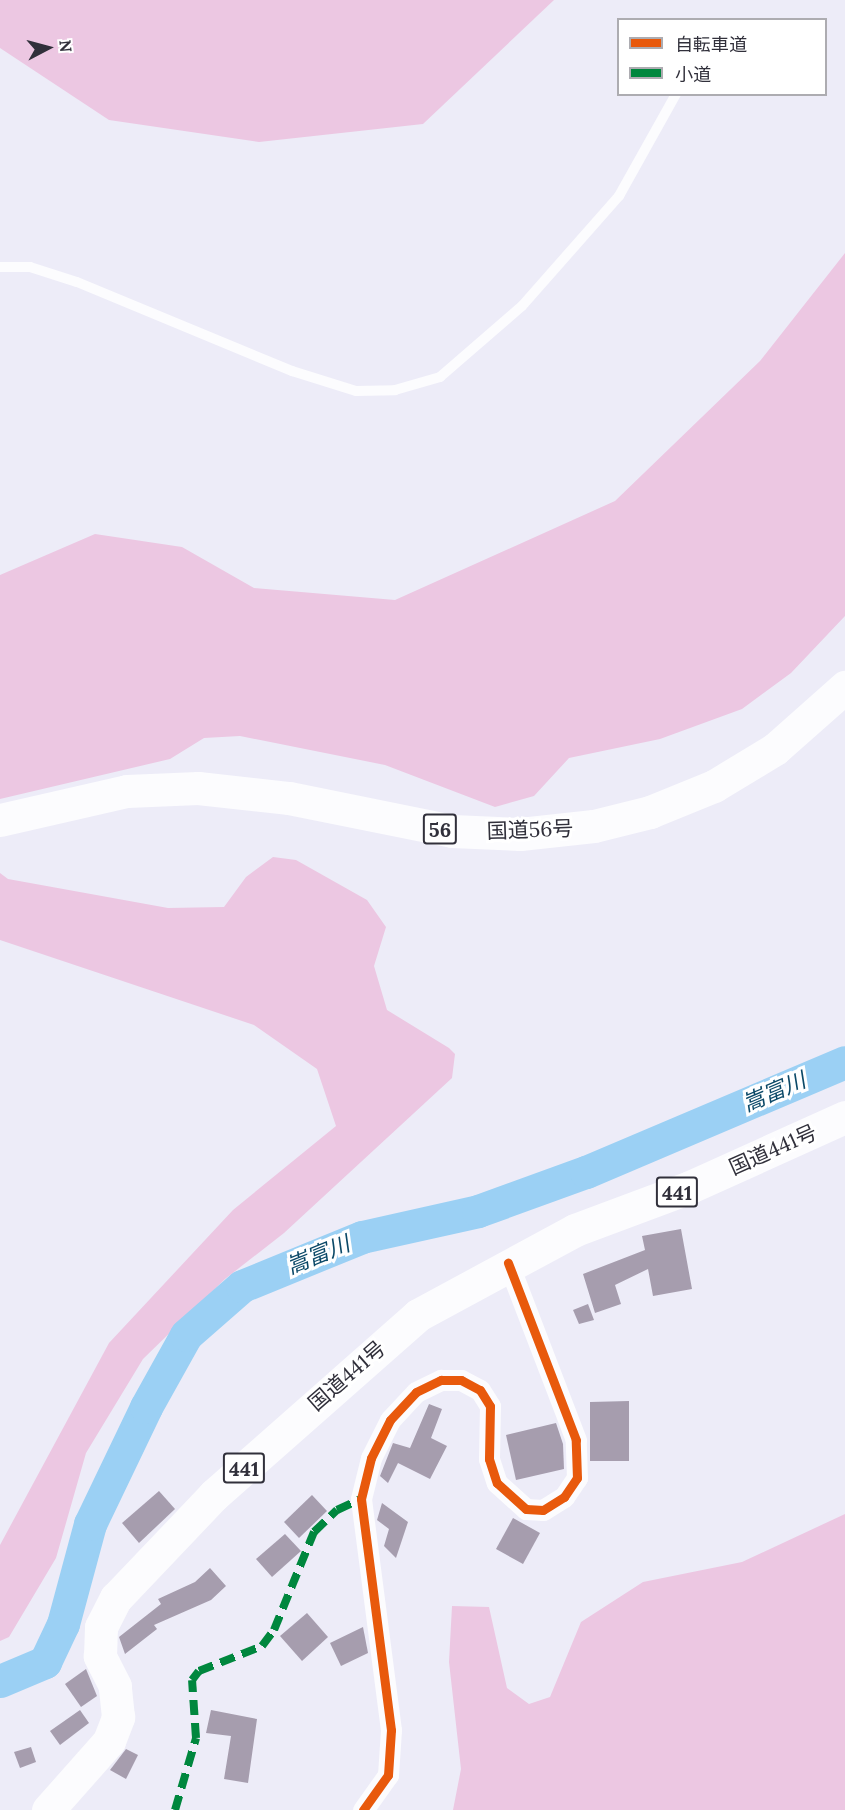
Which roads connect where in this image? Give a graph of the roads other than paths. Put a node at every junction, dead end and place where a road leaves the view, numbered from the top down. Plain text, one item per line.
1 (675, 96) edge
2 (0, 267) edge
3 (845, 687) edge
4 (0, 820) edge
5 (845, 1117) edge
6 (508, 1263) junction
7 (48, 1810) edge
8 (363, 1810) edge

1 - 2 lane
3 - 4 highway, 国道56号 / 56
5 - 6 highway, 国道441号 / 441
6 - 7 highway, 国道441号 / 441
6 - 8 street

